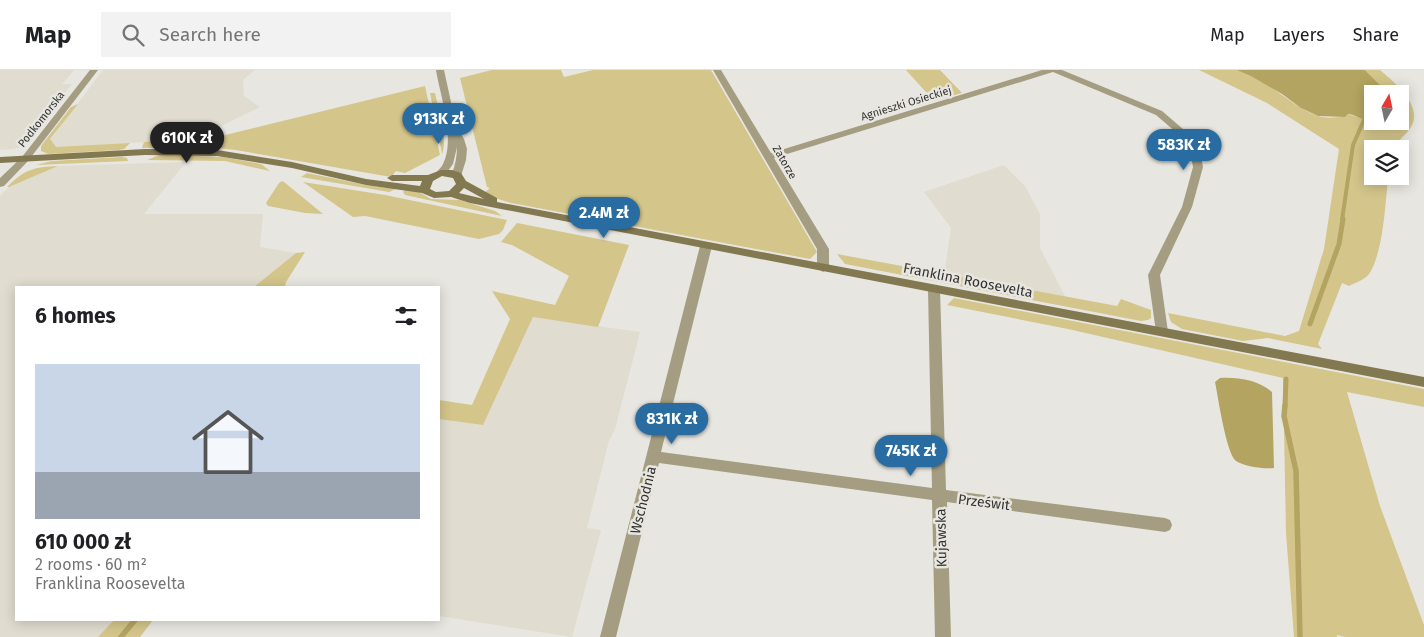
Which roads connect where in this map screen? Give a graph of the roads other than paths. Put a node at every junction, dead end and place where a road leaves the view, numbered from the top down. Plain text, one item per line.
1 (94, 70) edge
2 (440, 70) edge
3 (717, 70) edge
4 (1053, 70) edge
5 (452, 126) junction
6 (768, 157) junction
7 (25, 159) junction
8 (0, 160) edge
9 (441, 173) junction
10 (350, 177) junction
11 (430, 178) junction
12 (460, 178) junction
13 (0, 184) edge
14 (425, 190) junction
15 (452, 194) junction
16 (506, 207) junction
17 (706, 246) junction
18 (822, 268) junction
19 (934, 289) junction
20 (1162, 332) junction
21 (1424, 382) edge
22 (654, 457) junction
23 (940, 496) junction
24 (1165, 525) dead end
25 (608, 637) edge
26 (943, 637) edge

1 - 7 street, Podkomorska
2 - 5 street
3 - 6 street, Zatorze
4 - 6 street, Agnieszki Osieckiej
4 - 20 street
5 - 9 street
5 - 12 street
6 - 18 street, Zatorze
7 - 8 street
7 - 10 street
7 - 13 street, Podkomorska
9 - 11 street
9 - 12 street
10 - 11 street
10 - 14 street
11 - 14 street
12 - 15 street
12 - 16 street, Franklina Roosevelta
14 - 15 street, Franklina Roosevelta
15 - 16 street, Franklina Roosevelta
16 - 17 street, Franklina Roosevelta
17 - 18 street, Franklina Roosevelta
17 - 22 street, Wschodnia
18 - 19 street, Franklina Roosevelta
19 - 20 street, Franklina Roosevelta
19 - 23 street, Kujawska
20 - 21 street, Franklina Roosevelta
22 - 23 street, Prześwit
22 - 25 street, Wschodnia
23 - 24 street, Prześwit
23 - 26 street, Kujawska

